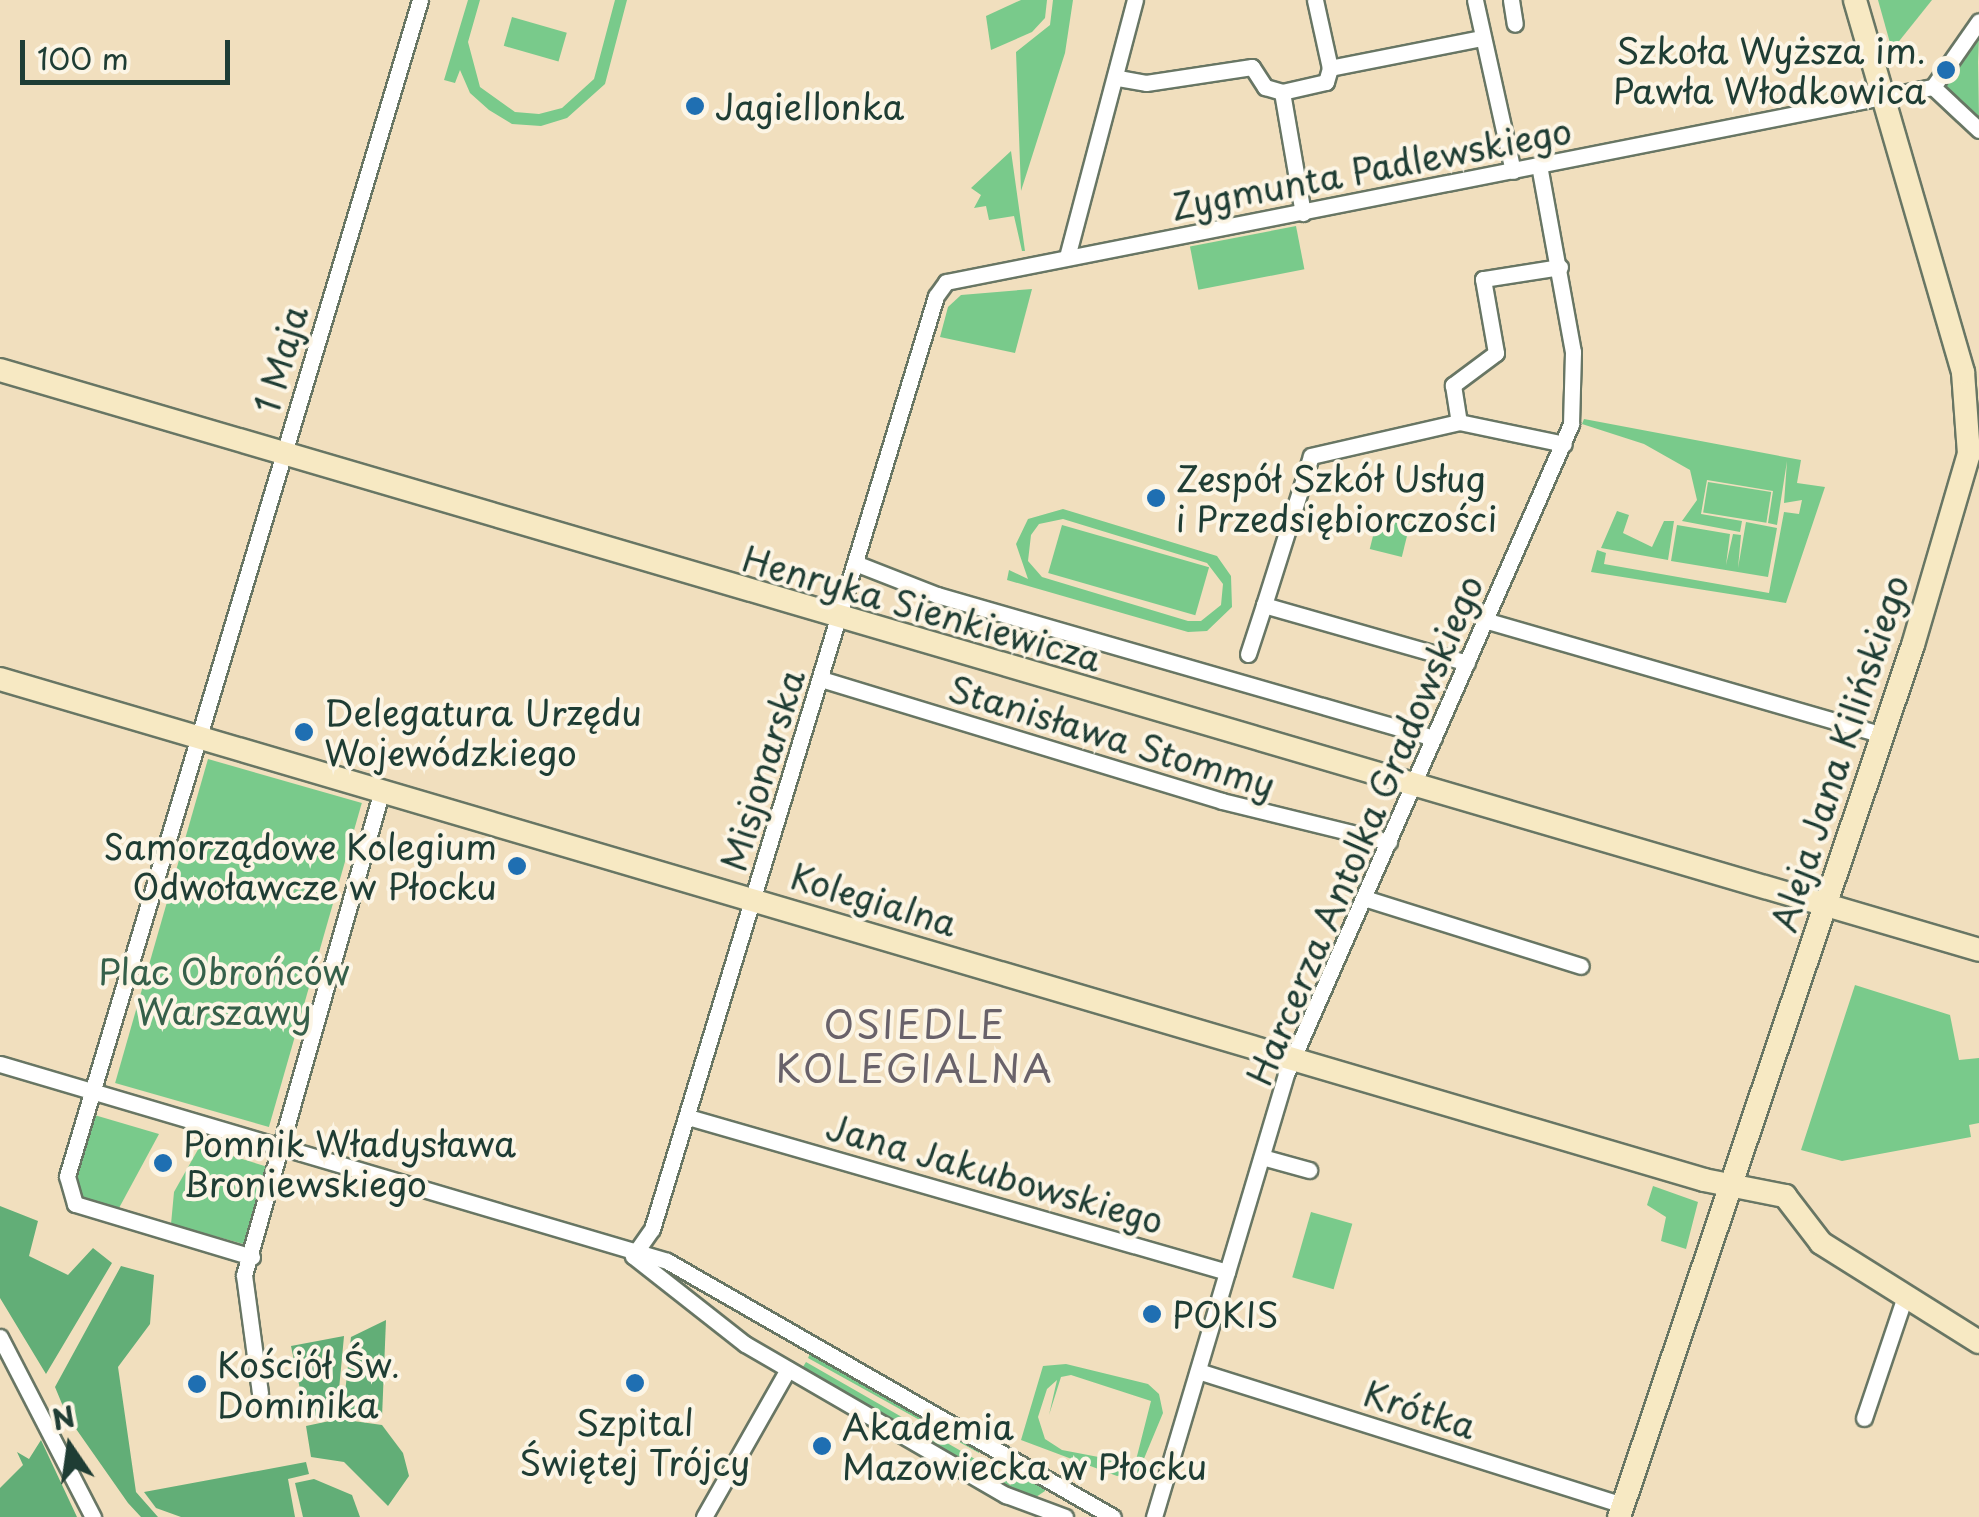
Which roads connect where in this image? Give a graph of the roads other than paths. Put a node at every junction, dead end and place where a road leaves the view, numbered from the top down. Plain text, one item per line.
1 (420, 0) edge
2 (1136, 0) edge
3 (1315, 0) edge
4 (1475, 0) edge
5 (1511, 0) edge
6 (1855, 0) edge
7 (1979, 21) edge
8 (1515, 24) dead end
9 (1481, 38) junction
10 (1330, 68) junction
11 (1118, 78) junction
12 (1933, 87) junction
13 (1282, 92) junction
14 (1884, 100) junction
15 (1979, 130) edge
16 (1539, 166) junction
17 (1513, 171) junction
18 (1303, 213) junction
19 (1067, 257) junction
20 (1560, 267) junction
21 (936, 296) joint
22 (0, 370) edge
23 (1459, 422) junction
24 (1564, 444) junction
25 (283, 454) junction
26 (856, 564) junction
27 (1264, 605) junction
28 (838, 620) junction
29 (1488, 620) junction
30 (1248, 654) dead end
31 (1468, 663) junction
32 (0, 679) edge
33 (820, 679) junction
34 (1883, 735) junction
35 (199, 737) junction
36 (1434, 738) junction
37 (1412, 787) junction
38 (382, 790) junction
39 (1388, 842) junction
40 (1364, 898) junction
41 (754, 900) junction
42 (1826, 907) junction
43 (1979, 950) edge
44 (1581, 966) dead end
45 (1293, 1058) junction
46 (0, 1064) edge
47 (94, 1093) junction
48 (688, 1117) junction
49 (282, 1150) junction
50 (1262, 1156) junction
51 (1308, 1170) dead end
52 (1729, 1185) junction
53 (633, 1256) junction
54 (252, 1257) junction
55 (1227, 1272) junction
56 (1905, 1296) junction
57 (761, 1316) junction
58 (0, 1337) edge
59 (1979, 1342) edge
60 (745, 1344) junction
61 (788, 1369) junction
62 (1198, 1371) junction
63 (260, 1393) dead end
64 (1864, 1418) dead end
65 (1051, 1478) junction
66 (1031, 1506) junction
67 (1621, 1511) edge
68 (93, 1517) edge
69 (704, 1517) edge
70 (1065, 1517) edge
71 (1113, 1517) edge
72 (1154, 1517) edge

1 - 25 street, 1 Maja
2 - 11 street
3 - 10 street
4 - 9 street
5 - 8 street
6 - 14 street, Aleja Jana Kilińskiego
7 - 12 street
9 - 10 street
9 - 17 street
10 - 13 street
11 - 13 street
11 - 19 street
12 - 14 street, Zygmunta Padlewskiego
12 - 15 street
13 - 18 street
14 - 16 street, Zygmunta Padlewskiego
14 - 34 street, Aleja Jana Kilińskiego
16 - 17 street, Zygmunta Padlewskiego
16 - 20 street, Harcerza Antolka Gradowskiego
17 - 18 street, Zygmunta Padlewskiego
18 - 19 street, Zygmunta Padlewskiego
19 - 21 street, Zygmunta Padlewskiego
20 - 23 street
20 - 24 street, Harcerza Antolka Gradowskiego
21 - 26 street, Misjonarska
22 - 25 street, Henryka Sienkiewicza
23 - 24 street
23 - 27 street
24 - 29 street, Harcerza Antolka Gradowskiego
25 - 28 street, Henryka Sienkiewicza
25 - 35 street, 1 Maja
26 - 28 street, Misjonarska
26 - 36 street
27 - 30 street
27 - 31 street
28 - 33 street, Misjonarska
28 - 37 street, Henryka Sienkiewicza
29 - 31 street, Harcerza Antolka Gradowskiego
29 - 34 street
31 - 36 street, Harcerza Antolka Gradowskiego
32 - 35 street, Kolegialna
33 - 39 street, Stanisława Stommy
33 - 41 street, Misjonarska
34 - 42 street, Aleja Jana Kilińskiego
35 - 38 street, Kolegialna
35 - 47 street
36 - 37 street, Harcerza Antolka Gradowskiego
37 - 39 street, Harcerza Antolka Gradowskiego
37 - 42 street, Henryka Sienkiewicza
38 - 41 street, Kolegialna
38 - 49 street
39 - 40 street, Harcerza Antolka Gradowskiego
40 - 44 street
40 - 45 street, Harcerza Antolka Gradowskiego
41 - 45 street, Kolegialna
41 - 48 street, Misjonarska
42 - 43 street, Henryka Sienkiewicza
42 - 52 street, Aleja Jana Kilińskiego
45 - 50 street, Harcerza Antolka Gradowskiego
45 - 52 street, Kolegialna
46 - 47 street
47 - 49 street
47 - 54 street
48 - 53 street, Misjonarska
48 - 55 street, Jana Jakubowskiego
49 - 53 street
49 - 54 street
50 - 51 street
50 - 55 street, Harcerza Antolka Gradowskiego
52 - 56 street, Kolegialna
52 - 67 street, Aleja Jana Kilińskiego
53 - 57 street
53 - 60 street
54 - 63 street
55 - 62 street, Harcerza Antolka Gradowskiego
56 - 59 street
56 - 64 street
57 - 60 street
57 - 65 street
58 - 68 street
60 - 61 street
61 - 66 street
61 - 69 street
62 - 67 street, Krótka
62 - 72 street, Harcerza Antolka Gradowskiego
65 - 66 street
65 - 71 street
66 - 70 street

